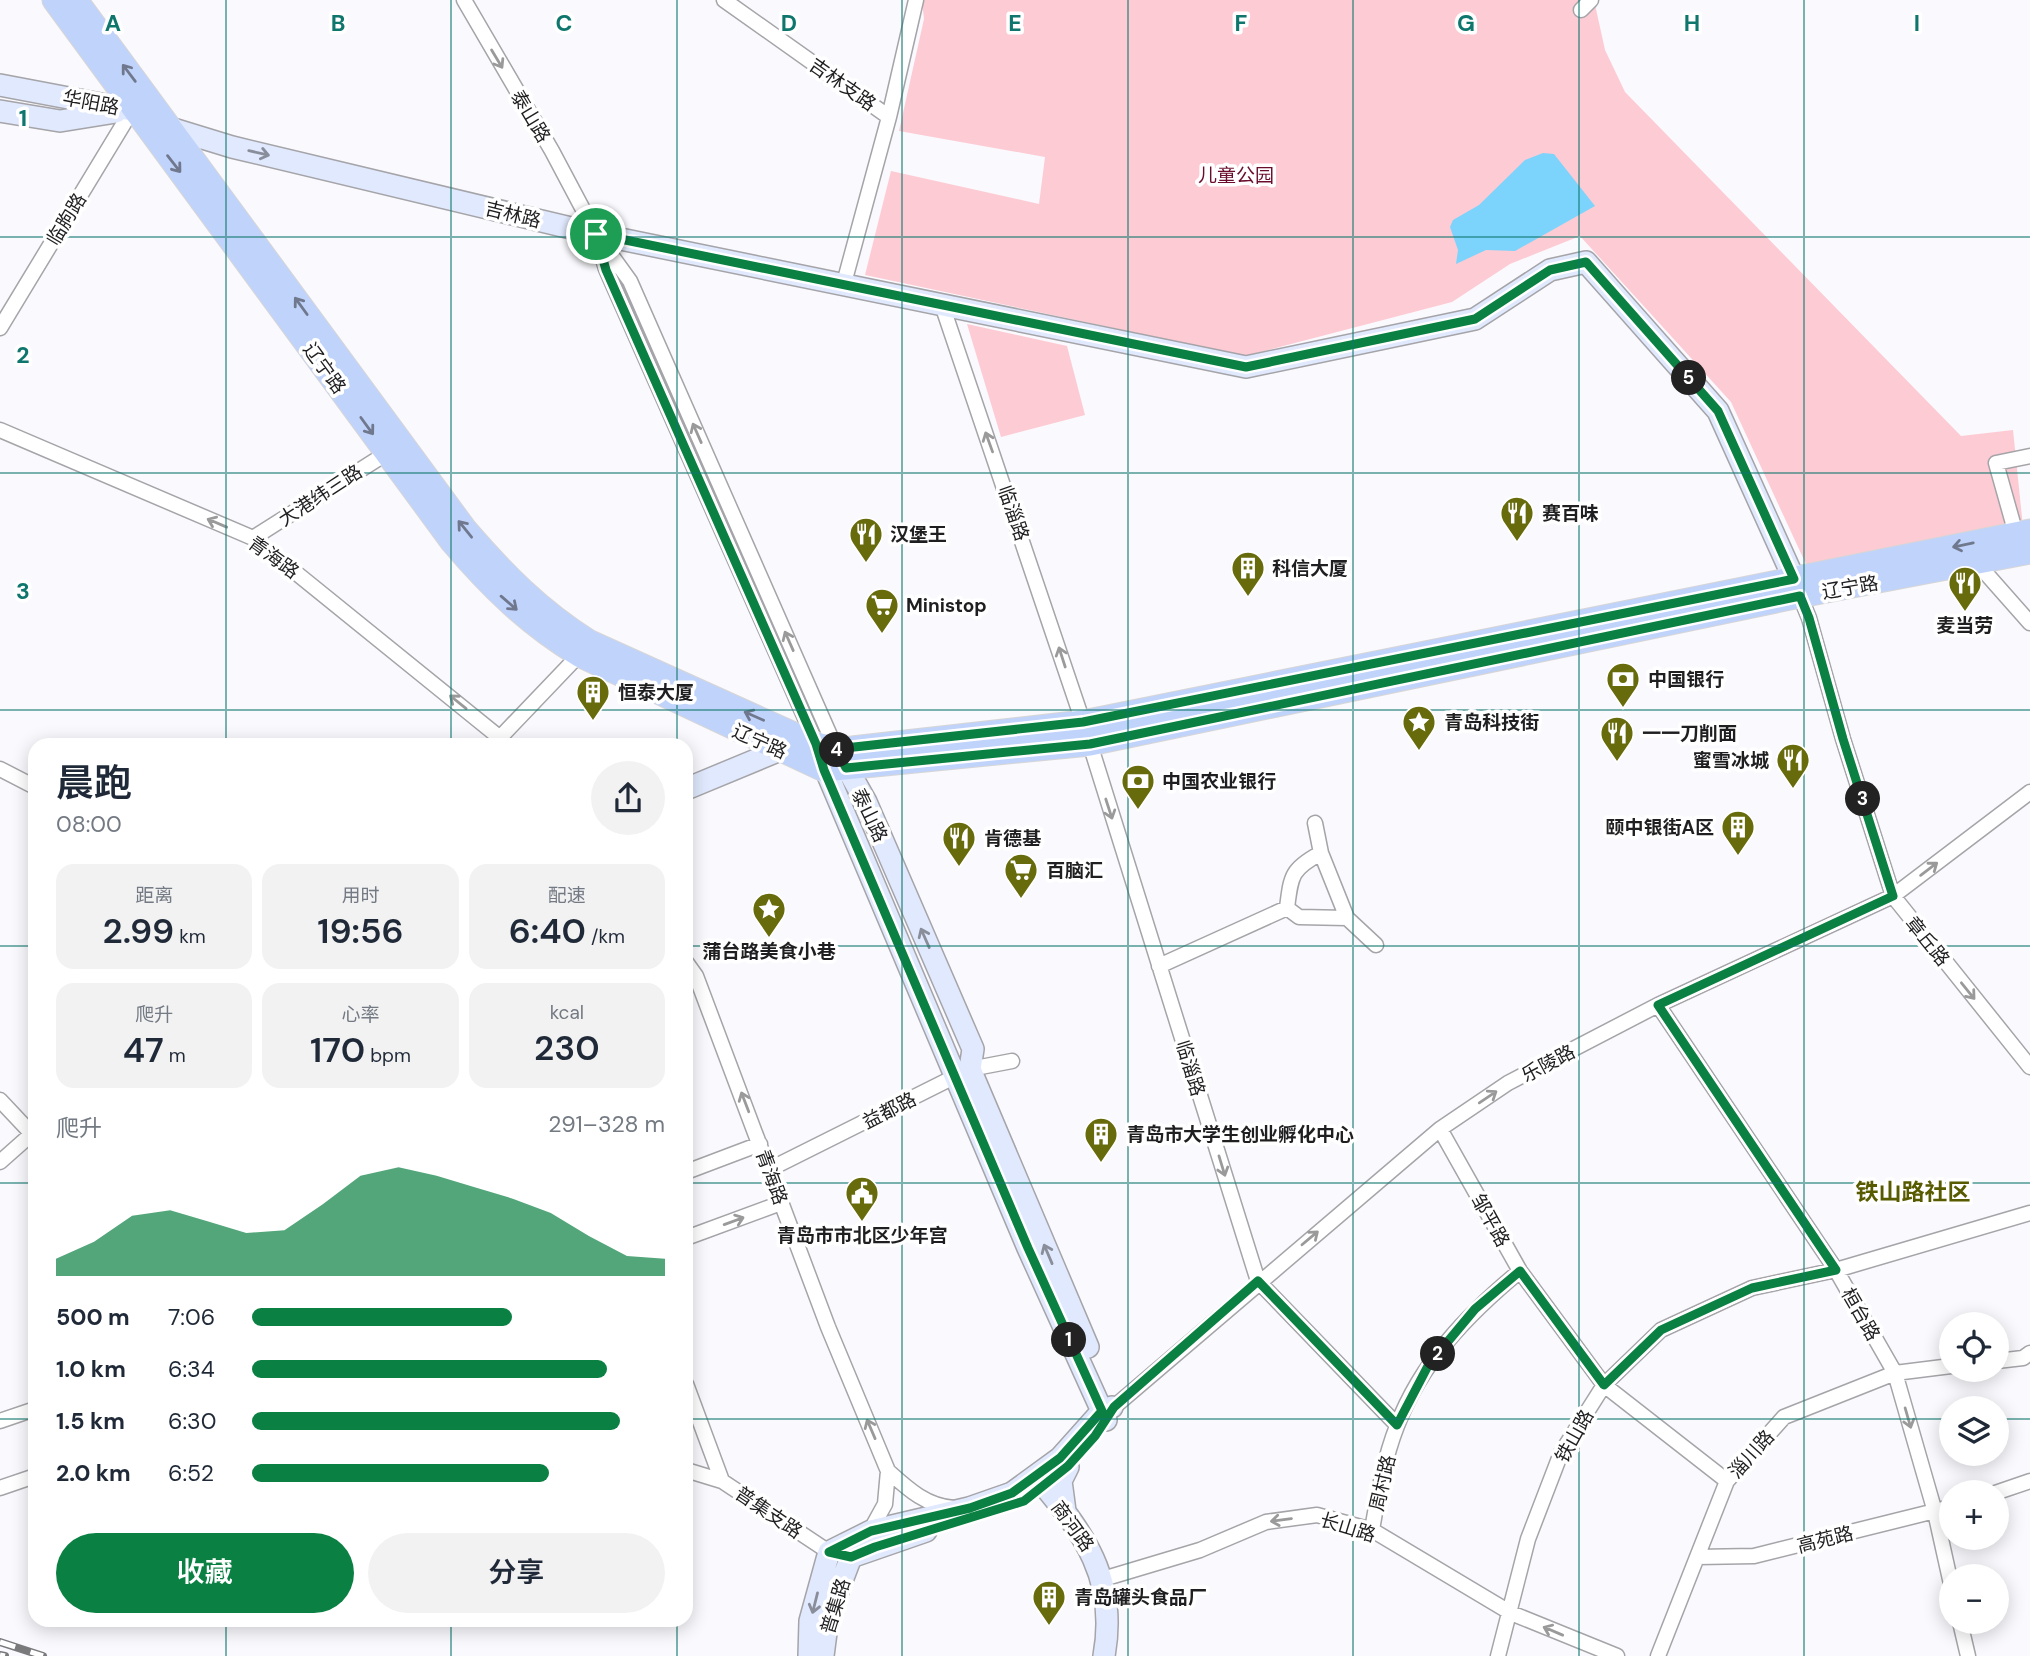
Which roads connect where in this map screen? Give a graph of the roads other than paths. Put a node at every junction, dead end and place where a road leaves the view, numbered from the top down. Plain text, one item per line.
1 (54, 0) edge
2 (76, 0) edge
3 (464, 0) edge
4 (724, 0) edge
5 (916, 0) edge
6 (0, 85) edge
7 (132, 110) junction
8 (0, 111) edge
9 (889, 117) junction
10 (170, 128) junction
11 (596, 234) junction
12 (1586, 262) joint
13 (844, 283) junction
14 (942, 305) junction
15 (0, 328) edge
16 (0, 430) edge
17 (387, 453) junction
18 (2030, 456) edge
19 (2023, 532) edge
20 (253, 538) junction
21 (2030, 552) edge
22 (1976, 562) junction
23 (1797, 588) junction
24 (2030, 623) edge
25 (579, 655) junction
26 (1086, 733) junction
27 (495, 738) edge
28 (505, 738) edge
29 (780, 750) junction
30 (831, 758) junction
31 (0, 769) edge
32 (28, 783) edge
33 (693, 786) edge
34 (2030, 792) edge
35 (1315, 823) dead end
36 (1321, 853) junction
37 (1893, 896) junction
38 (1287, 908) junction
39 (1347, 918) junction
40 (1376, 945) dead end
41 (1159, 966) junction
42 (693, 971) edge
43 (1658, 1005) junction
44 (1012, 1061) dead end
45 (2030, 1067) edge
46 (963, 1072) junction
47 (0, 1100) edge
48 (28, 1127) edge
49 (1440, 1129) junction
50 (28, 1137) edge
51 (760, 1144) junction
52 (0, 1162) edge
53 (693, 1169) edge
54 (770, 1169) junction
55 (782, 1203) junction
56 (2030, 1213) edge
57 (693, 1235) edge
58 (1836, 1270) junction
59 (1520, 1271) junction
60 (1258, 1281) junction
61 (2030, 1353) edge
62 (2009, 1360) edge
63 (1939, 1368) edge
64 (1895, 1373) junction
65 (1604, 1385) junction
66 (693, 1403) edge
67 (28, 1411) edge
68 (1107, 1413) junction
69 (0, 1421) edge
70 (1397, 1425) junction
71 (1068, 1466) junction
72 (888, 1471) junction
73 (693, 1472) edge
74 (28, 1478) edge
75 (722, 1481) junction
76 (1727, 1481) junction
77 (2030, 1481) edge
78 (1036, 1484) junction
79 (0, 1488) edge
80 (2009, 1488) edge
81 (970, 1508) junction
82 (1939, 1511) edge
83 (1935, 1512) junction
84 (1066, 1516) junction
85 (1371, 1530) junction
86 (871, 1531) junction
87 (829, 1552) junction
88 (851, 1557) junction
89 (1697, 1557) junction
90 (1947, 1564) edge
91 (1103, 1580) junction
92 (1511, 1613) junction
93 (1963, 1634) edge
94 (809, 1656) edge
95 (823, 1656) edge
96 (1104, 1656) edge
97 (1498, 1656) edge
98 (1617, 1656) edge
99 (1658, 1656) edge
100 (1968, 1656) edge

1 - 7 main road, 辽宁路
10 -> 2 main road, 辽宁路
3 -> 11 street, 泰山路
4 - 9 street, 吉林支路
5 - 9 street
6 - 7 street, 华阳路
7 - 8 street, 华阳路
7 - 10 street, 吉林路
7 - 15 street, 临朐路
7 -> 17 main road, 辽宁路
9 - 13 street, 吉林支路
10 -> 11 street, 吉林路
30 -> 10 main road, 辽宁路
11 - 13 street, 吉林路
11 - 30 street, 泰山路
30 -> 11 street, 泰山路
12 - 14 street, 吉林路
12 - 23 street, 章丘路
13 - 14 street, 吉林路
26 -> 14 street, 临淄路
20 -> 16 street, 青海路
17 - 20 street, 大港纬三路
17 -> 25 main road, 辽宁路
18 - 19 street
19 -> 23 main road, 辽宁路
27 -> 20 street, 青海路
21 - 22 main road, 辽宁路
22 - 23 main road, 辽宁路
22 - 24 street
23 - 26 main road, 辽宁路
23 - 37 street, 章丘路
25 - 28 street
25 - 29 main road, 辽宁路
26 - 30 main road, 辽宁路
26 -> 41 street, 临淄路
29 - 30 main road, 辽宁路
29 - 33 street
30 - 46 street, 泰山路
31 - 32 street
37 -> 34 street, 乐陵路
35 - 36 street
36 - 38 street
36 - 39 street
37 - 43 street, 乐陵路
37 -> 45 street, 章丘路
38 - 39 street
38 - 41 street
39 - 40 street
41 -> 60 street, 临淄路
51 -> 42 street, 青海路
49 -> 43 street, 乐陵路
43 - 58 street, 桓台路
44 - 46 street, 益都路
46 - 54 street, 益都路
46 - 68 street, 泰山路
47 - 48 street
49 - 59 street, 邹平路
60 -> 49 street, 乐陵路
50 - 52 street
51 - 53 street
51 - 54 street, 青海路
54 - 55 street, 青海路
57 -> 55 street
72 -> 55 street, 青海路
56 - 58 street, 铁山路
58 - 64 street, 桓台路
58 - 65 street, 铁山路
59 - 65 street, 邹平路
59 - 70 street, 周村路
60 - 68 street, 乐陵路
60 - 70 street, 临淄路
61 - 62 street
63 - 64 street, 淄川路
64 - 76 street, 淄川路
64 -> 83 street, 桓台路
65 - 76 street, 邹平路
65 - 92 street, 铁山路
66 - 75 street
67 - 69 street
68 - 71 street, 乐陵路
68 - 78 street, 乐陵路
70 - 85 street, 周村路
71 - 78 street, 乐陵路
71 - 84 street
72 - 81 street, 青海路
72 - 86 street, 青海路
73 - 75 street, 普集支路
74 - 79 street
75 - 87 street, 普集支路
76 - 89 street, 淄川路
77 - 80 street
78 - 81 street, 乐陵路
78 - 84 street, 商河路
78 - 88 street, 乐陵路
78 - 91 street, 商河路
81 - 86 street, 乐陵路
82 - 83 street, 高苑路
83 - 89 street, 高苑路
83 - 90 street, 桓台路
84 - 91 street, 商河路
85 -> 91 street, 长山路
85 - 92 street, 长山路
86 - 87 street, 乐陵路
86 - 88 street, 青海路
87 - 88 street, 普集支路
87 -> 94 street
88 - 95 street, 普集路
89 - 99 street, 淄川路
91 - 96 street, 商河路
92 - 97 street, 铁山路
98 -> 92 street, 长山路
93 - 100 street

